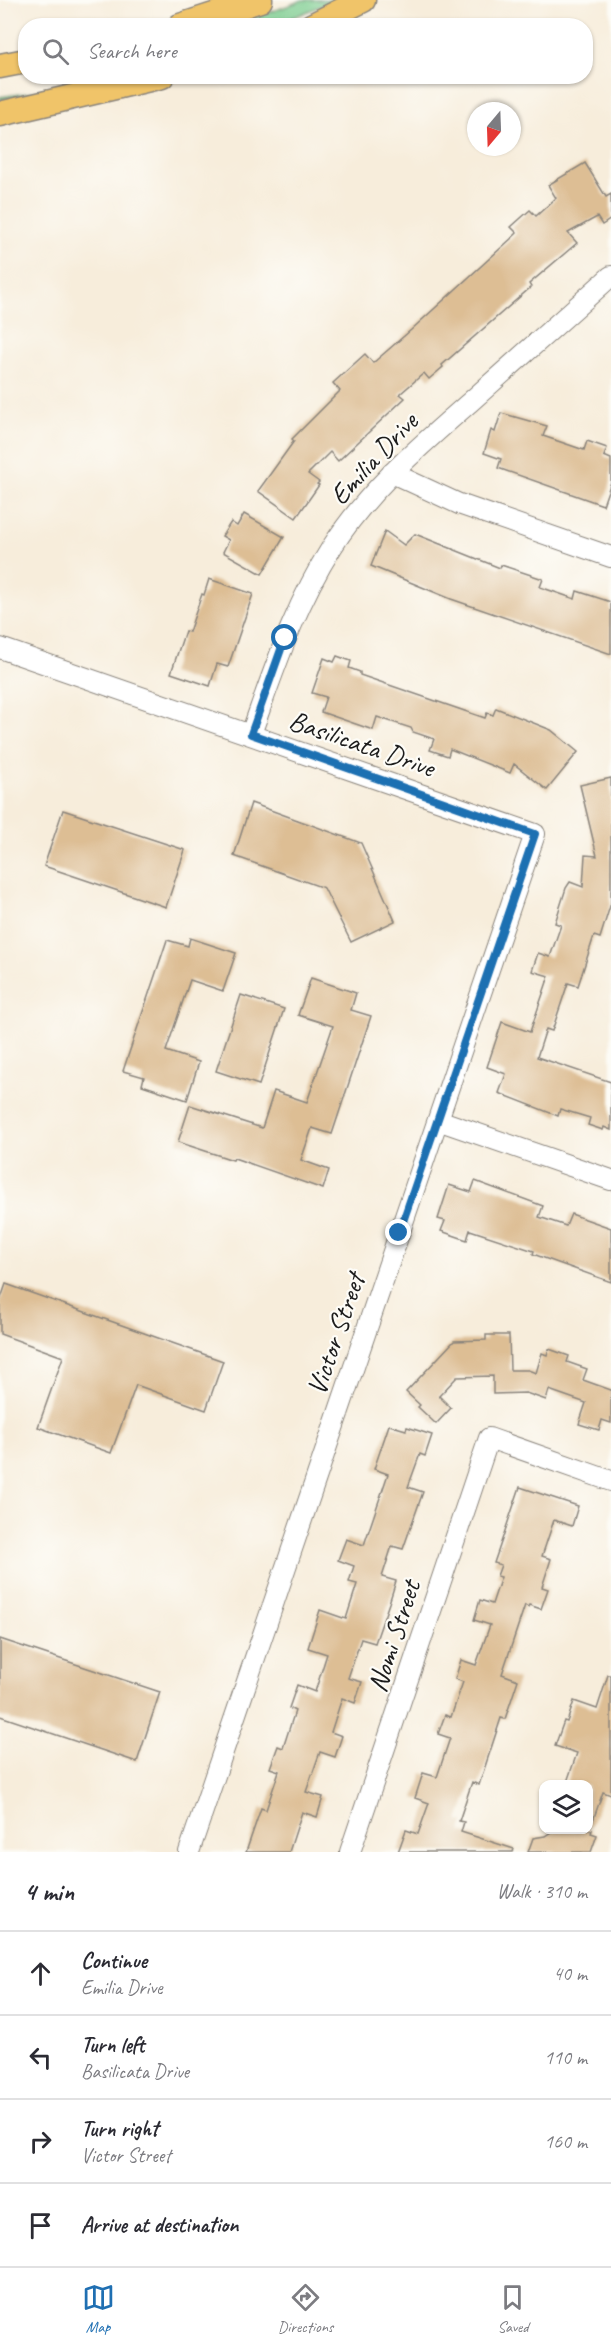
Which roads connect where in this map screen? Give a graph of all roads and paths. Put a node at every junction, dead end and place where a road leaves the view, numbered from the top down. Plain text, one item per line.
1 (260, 0) edge
2 (363, 0) edge
3 (205, 18) edge
4 (327, 18) edge
5 (18, 63) edge
6 (0, 66) edge
7 (128, 84) edge
8 (0, 114) edge
9 (611, 276) edge
10 (392, 473) junction
11 (611, 557) edge
12 (0, 648) edge
13 (251, 734) junction
14 (535, 834) joint
15 (438, 1120) junction
16 (611, 1180) edge
17 (611, 1481) edge
18 (189, 1852) edge
19 (350, 1852) edge

1 - 3 main road
2 - 4 main road
5 - 6 main road
7 - 8 main road
9 - 10 street, Emilia Drive
10 - 11 street
10 - 13 street, Emilia Drive
12 - 13 street, Basilicata Drive
13 - 14 street, Basilicata Drive
14 - 15 street, Victor Street
15 - 16 street
15 - 18 street, Victor Street
17 - 19 street, Nomi Street

